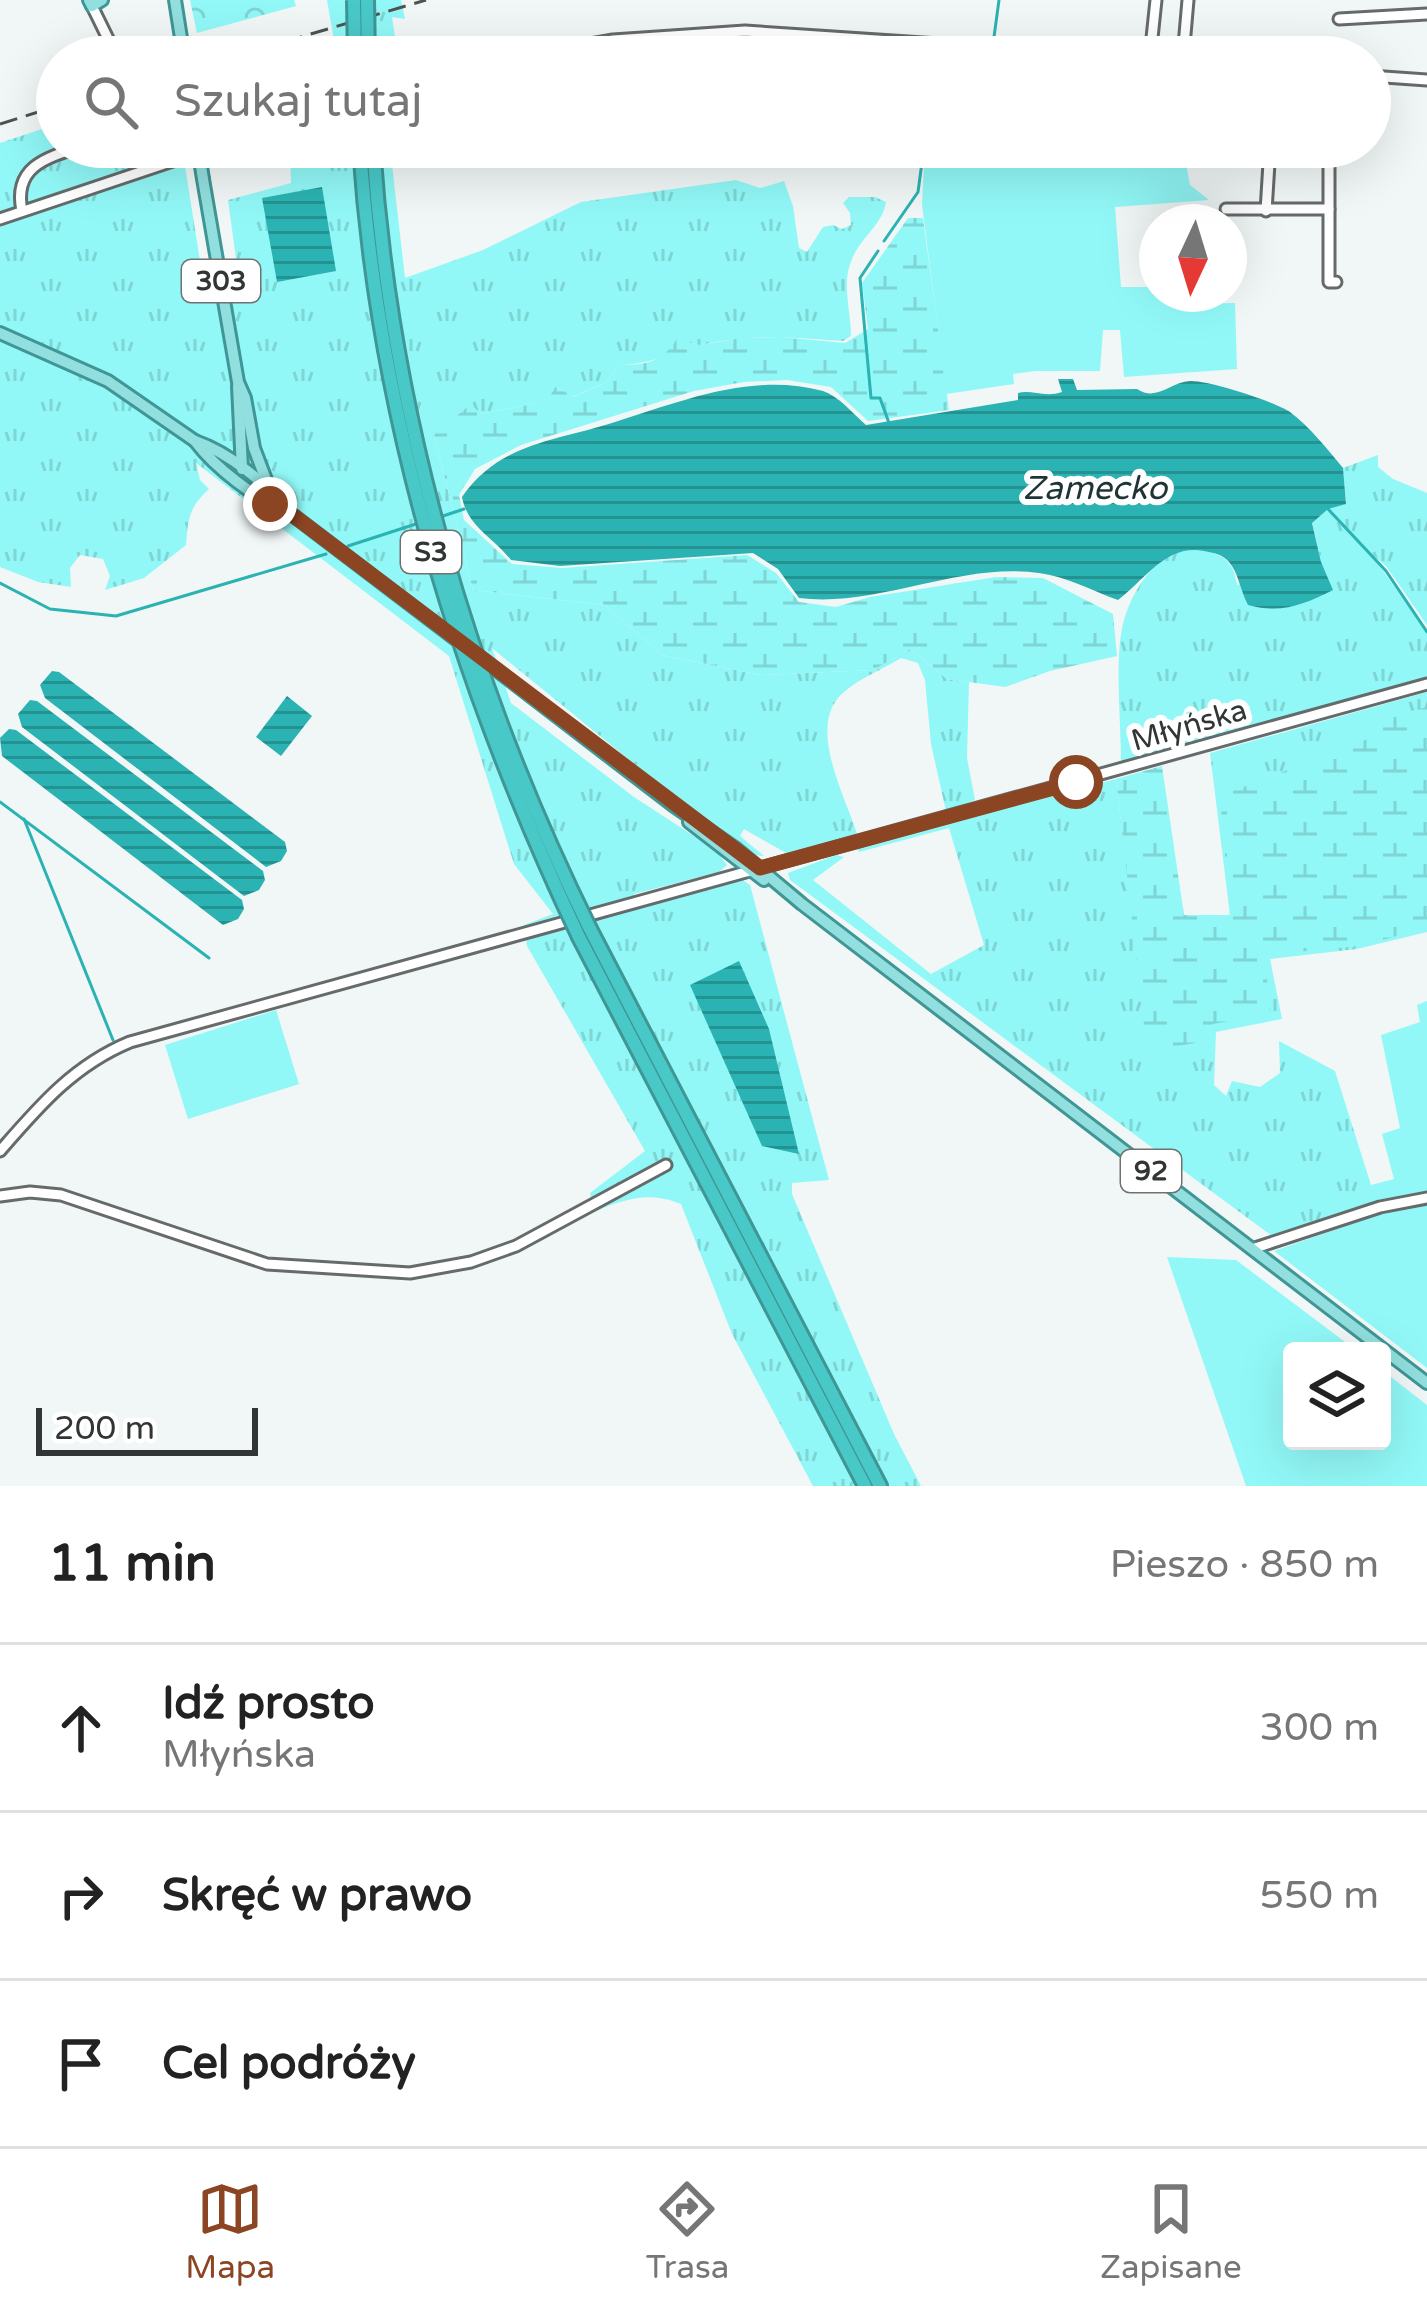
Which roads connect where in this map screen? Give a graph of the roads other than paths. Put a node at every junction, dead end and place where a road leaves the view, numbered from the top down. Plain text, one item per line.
1 (175, 0) edge
2 (354, 0) edge
3 (367, 0) edge
4 (1156, 0) edge
5 (1188, 0) edge
6 (1391, 0) edge
7 (94, 2) edge
8 (1427, 14) edge
9 (1390, 16) junction
10 (1339, 19) dead end
11 (108, 36) edge
12 (180, 36) edge
13 (355, 36) edge
14 (368, 36) edge
15 (672, 36) edge
16 (819, 36) edge
17 (1152, 36) edge
18 (1185, 36) edge
19 (1391, 77) edge
20 (1427, 80) edge
21 (36, 164) edge
22 (153, 168) edge
23 (201, 168) edge
24 (363, 168) edge
25 (376, 168) edge
26 (1269, 168) edge
27 (1329, 168) edge
28 (1329, 209) junction
29 (1247, 210) edge
30 (1266, 211) junction
31 (22, 212) junction
32 (0, 219) edge
33 (1333, 282) dead end
34 (0, 334) edge
35 (238, 382) junction
36 (239, 436) junction
37 (195, 441) junction
38 (212, 447) junction
39 (254, 448) junction
40 (239, 473) junction
41 (270, 490) junction
42 (290, 513) junction
43 (1427, 684) edge
44 (756, 869) junction
45 (584, 933) junction
46 (1, 1146) edge
47 (666, 1165) dead end
48 (0, 1196) edge
49 (1427, 1198) edge
50 (1252, 1249) junction
51 (1427, 1383) edge
52 (865, 1486) edge
53 (880, 1486) edge

1 - 12 main road
2 - 13 highway, bridge
3 - 14 highway, bridge
4 - 17 street
5 - 18 street
6 - 9 street
7 - 11 street
8 - 9 street
9 - 10 street
15 - 16 street
19 - 20 street
21 - 31 street
22 - 31 street
23 - 35 main road, 303, bridge
24 - 45 highway, S3, bridge
25 - 45 highway, S3, bridge
26 - 30 street
27 - 28 street
28 - 30 street
28 - 33 street
29 - 30 street
31 - 32 street
34 - 37 main road, 92
35 - 36 main road, 303
35 - 39 main road, 303
36 - 38 main road
36 - 40 main road, 303
37 - 38 main road, 92
37 - 40 main road, 92
38 - 40 main road, 92
39 - 40 main road
39 - 41 main road, 303
40 - 41 main road, 92
40 - 42 main road, 92
41 - 42 main road, 92
42 - 44 main road, 92
43 - 44 street, Młyńska
44 - 46 street, Młyńska
44 - 50 main road, 92
45 - 52 highway, S3
45 - 53 highway, S3
47 - 48 street
49 - 50 street
50 - 51 main road, 92

